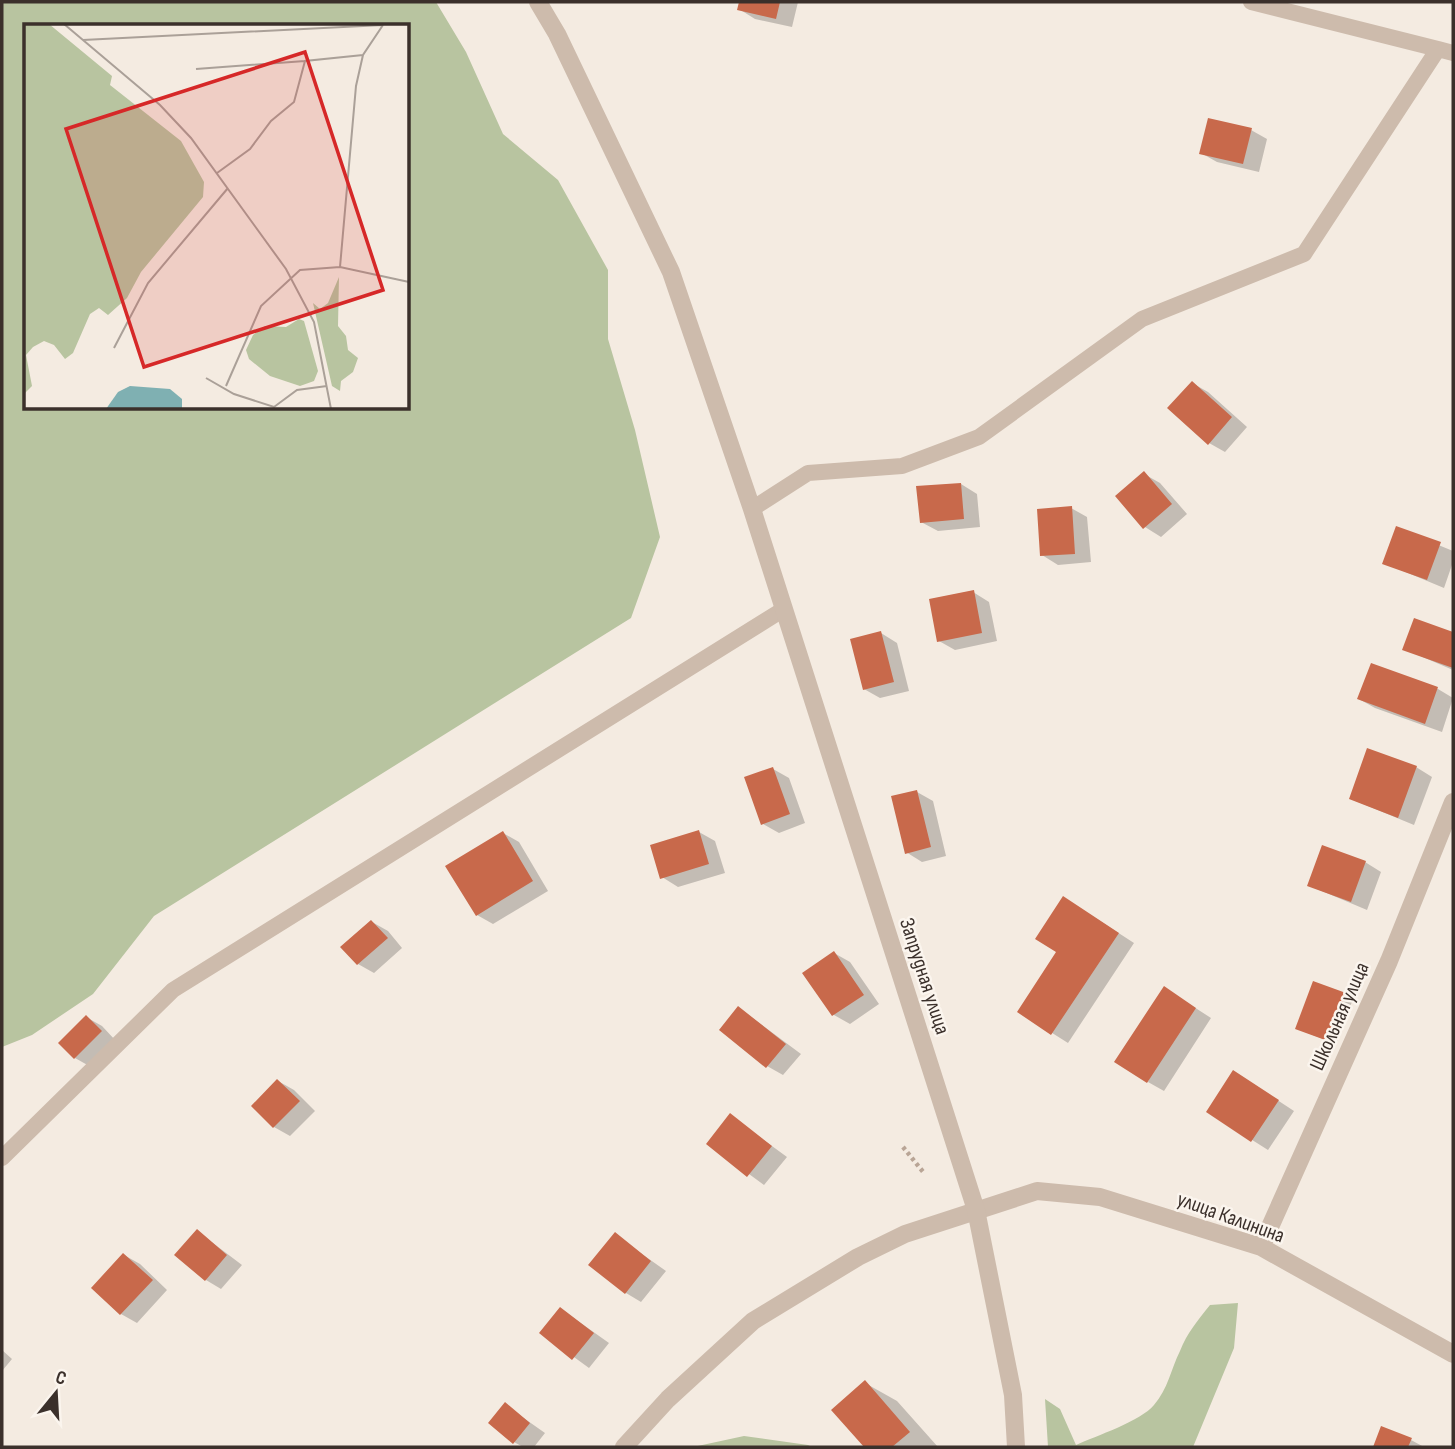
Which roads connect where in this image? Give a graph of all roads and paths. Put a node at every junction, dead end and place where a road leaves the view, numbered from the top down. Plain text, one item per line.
1 (538, 2) edge
2 (1251, 2) edge
3 (1445, 51) edge
4 (755, 518) junction
5 (784, 609) junction
6 (1453, 802) edge
7 (902, 1147) dead end
8 (2, 1158) edge
9 (924, 1173) dead end
10 (975, 1210) junction
11 (1261, 1247) junction
12 (1453, 1354) edge
13 (624, 1447) edge
14 (1016, 1447) edge

1 - 4 street, Запрудная улица
2 - 3 lane
3 - 4 lane
4 - 5 street, Запрудная улица
5 - 8 lane
5 - 10 street, Запрудная улица
6 - 11 street, Школьная улица
7 - 9 path
10 - 11 street, улица Калинина
10 - 13 street, улица Калинина
10 - 14 street, Запрудная улица
11 - 12 street, улица Калинина

